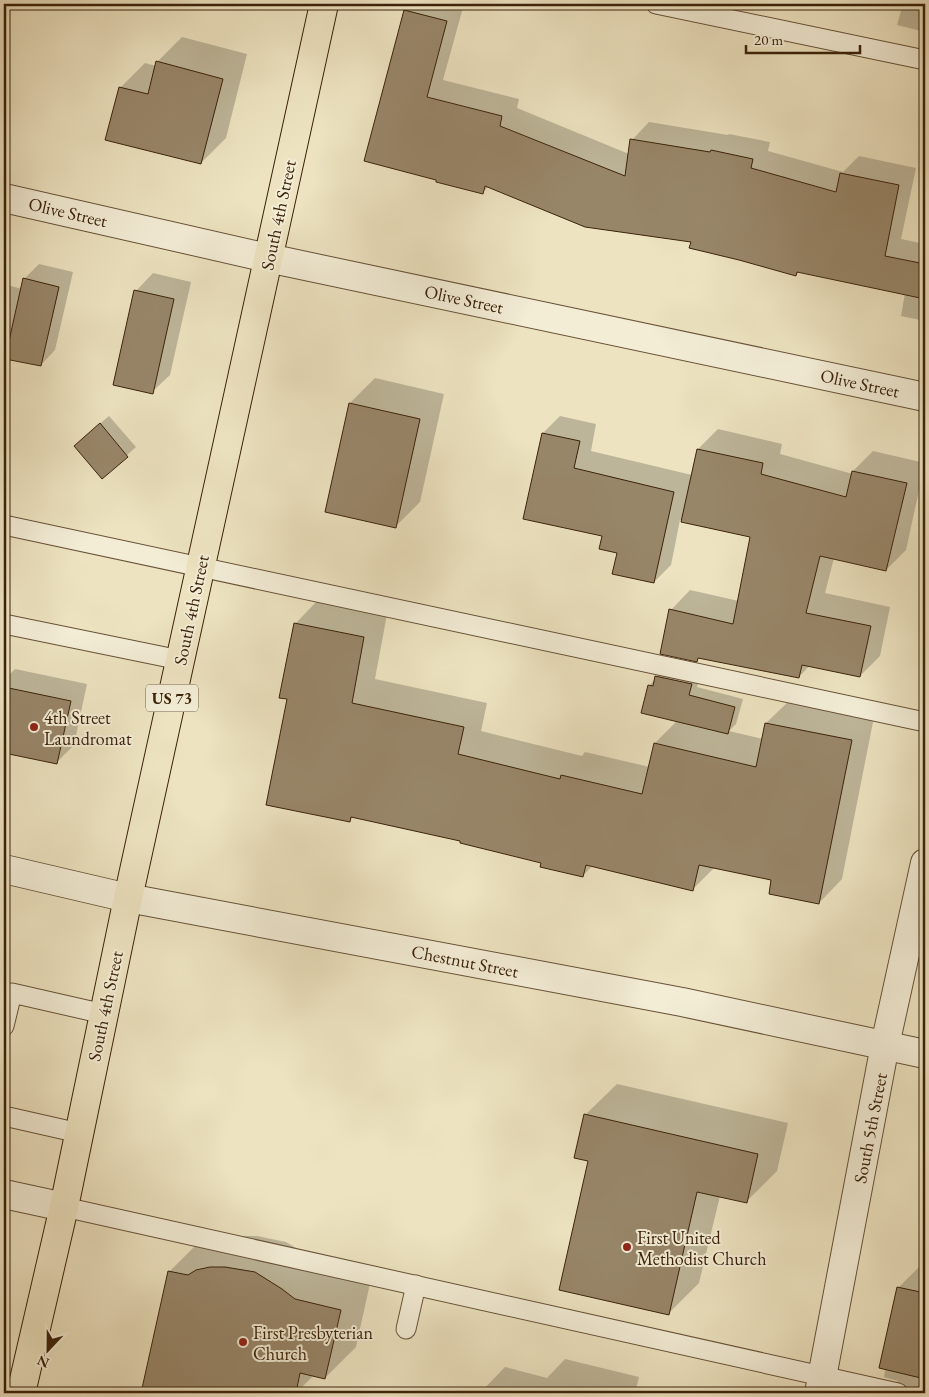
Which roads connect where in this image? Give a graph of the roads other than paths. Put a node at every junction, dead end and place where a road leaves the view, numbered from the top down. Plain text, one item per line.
1 (324, 4) edge
2 (656, 4) edge
3 (925, 60) edge
4 (4, 198) edge
5 (268, 258) junction
6 (925, 397) edge
7 (4, 525) edge
8 (201, 568) junction
9 (4, 624) edge
10 (180, 660) junction
11 (925, 722) edge
12 (925, 863) edge
13 (4, 869) edge
14 (128, 898) junction
15 (104, 1014) junction
16 (4, 1026) edge
17 (885, 1045) junction
18 (925, 1054) edge
19 (4, 1116) edge
20 (79, 1133) junction
21 (4, 1194) edge
22 (64, 1207) junction
23 (416, 1285) junction
24 (406, 1329) dead end
25 (821, 1385) edge
26 (21, 1393) edge
27 (898, 1393) edge

1 - 5 highway, South 4th Street / US 73
2 - 3 lane
4 - 5 street, Olive Street
5 - 6 street, Olive Street
5 - 8 highway, South 4th Street / US 73
7 - 8 lane
8 - 10 highway, South 4th Street / US 73
8 - 11 lane
9 - 10 lane
10 - 14 highway, South 4th Street / US 73
12 - 17 street, South 5th Street
13 - 14 street, Chestnut Street
14 - 15 highway, South 4th Street / US 73
14 - 17 street, Chestnut Street
15 - 16 lane
15 - 20 highway, South 4th Street / US 73
17 - 18 street, Chestnut Street
17 - 25 street, South 5th Street
19 - 20 lane
20 - 22 highway, South 4th Street / US 73
21 - 22 street
22 - 23 lane
22 - 26 highway, South 4th Street / US 73
23 - 24 lane
23 - 25 lane
25 - 27 lane

